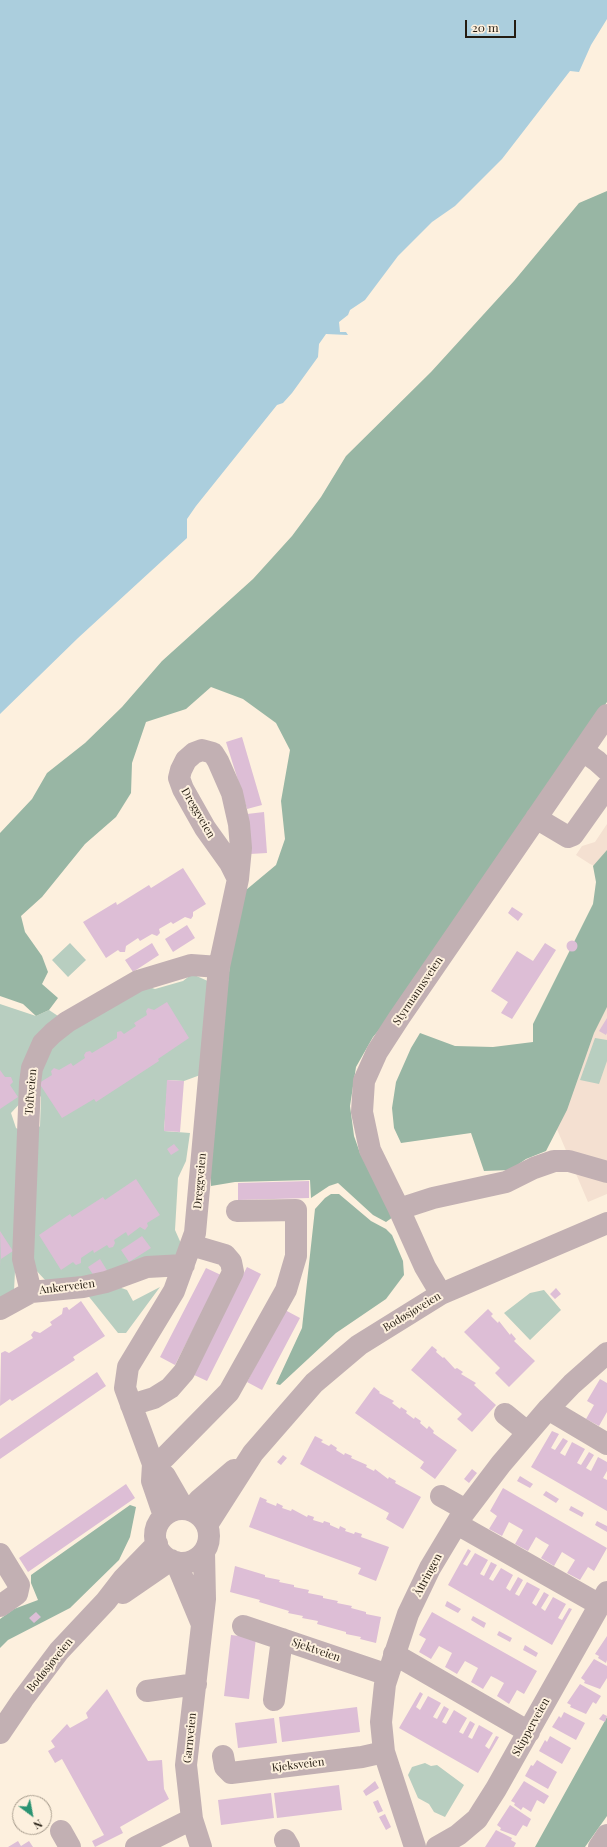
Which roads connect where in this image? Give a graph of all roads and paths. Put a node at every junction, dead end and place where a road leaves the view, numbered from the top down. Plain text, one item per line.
1 (607, 715) edge
2 (583, 751) junction
3 (607, 770) edge
4 (607, 787) edge
5 (536, 818) junction
6 (238, 879) junction
7 (219, 967) junction
8 (607, 1172) edge
9 (399, 1209) junction
10 (237, 1211) dead end
11 (607, 1222) edge
12 (188, 1255) junction
13 (31, 1292) junction
14 (441, 1294) junction
15 (0, 1308) edge
16 (607, 1353) edge
17 (131, 1405) junction
18 (548, 1409) junction
19 (505, 1414) dead end
20 (527, 1432) junction
21 (607, 1444) edge
22 (253, 1453) junction
23 (153, 1464) junction
24 (441, 1496) dead end
25 (180, 1511) junction
26 (461, 1517) junction
27 (207, 1525) junction
28 (204, 1552) junction
29 (0, 1554) edge
30 (168, 1555) junction
31 (603, 1599) edge
32 (0, 1606) edge
33 (243, 1626) dead end
34 (203, 1627) junction
35 (282, 1639) junction
36 (391, 1664) junction
37 (196, 1684) junction
38 (147, 1691) dead end
39 (274, 1700) dead end
40 (529, 1732) junction
41 (0, 1733) edge
42 (384, 1752) junction
43 (223, 1756) dead end
44 (192, 1819) junction
45 (607, 1835) edge
46 (136, 1847) edge
47 (201, 1847) edge
48 (415, 1847) edge
49 (438, 1847) edge
50 (599, 1847) edge

1 - 2 street, Styrmannsveien
2 - 3 street
2 - 5 street, Styrmannsveien
4 - 5 street
5 - 9 street, Styrmannsveien
6 - 6 street, Dreggveien
6 - 7 street, Dreggveien
7 - 12 street, Dreggveien
7 - 13 street, Toftveien
8 - 9 street
9 - 14 street, Styrmannsveien
10 - 23 street
11 - 14 street, Bodøsjøveien
12 - 13 street, Ankerveien
12 - 17 street, Dreggveien
12 - 17 street
13 - 15 street, Ankerveien
14 - 22 street, Bodøsjøveien
16 - 18 street, Åttringen
17 - 23 street, Dreggveien
18 - 20 street, Åttringen
18 - 21 street
19 - 20 street
20 - 26 street, Åttringen
22 - 25 street, Bodøsjøveien
22 - 27 street, Bodøsjøveien
23 - 25 street, Dreggveien
24 - 26 street
25 - 27 street
25 - 30 street, Bodøsjøveien
26 - 31 street
26 - 36 street, Åttringen
27 - 28 street
28 - 30 street
28 - 34 street, Garnveien
29 - 32 street
30 - 34 street, Garnveien
30 - 41 street, Bodøsjøveien
31 - 40 street, Skipperveien
33 - 35 street, Sjektveien
34 - 37 street, Garnveien
35 - 36 street, Sjektveien
35 - 39 street
36 - 40 street, Sjektveien
36 - 42 street, Åttringen
37 - 38 street
37 - 44 street, Garnveien
40 - 49 street, Skipperveien
42 - 43 street, Kjeksveien
42 - 48 street, Åttringen
44 - 46 street
44 - 47 street, Garnveien
45 - 50 street

